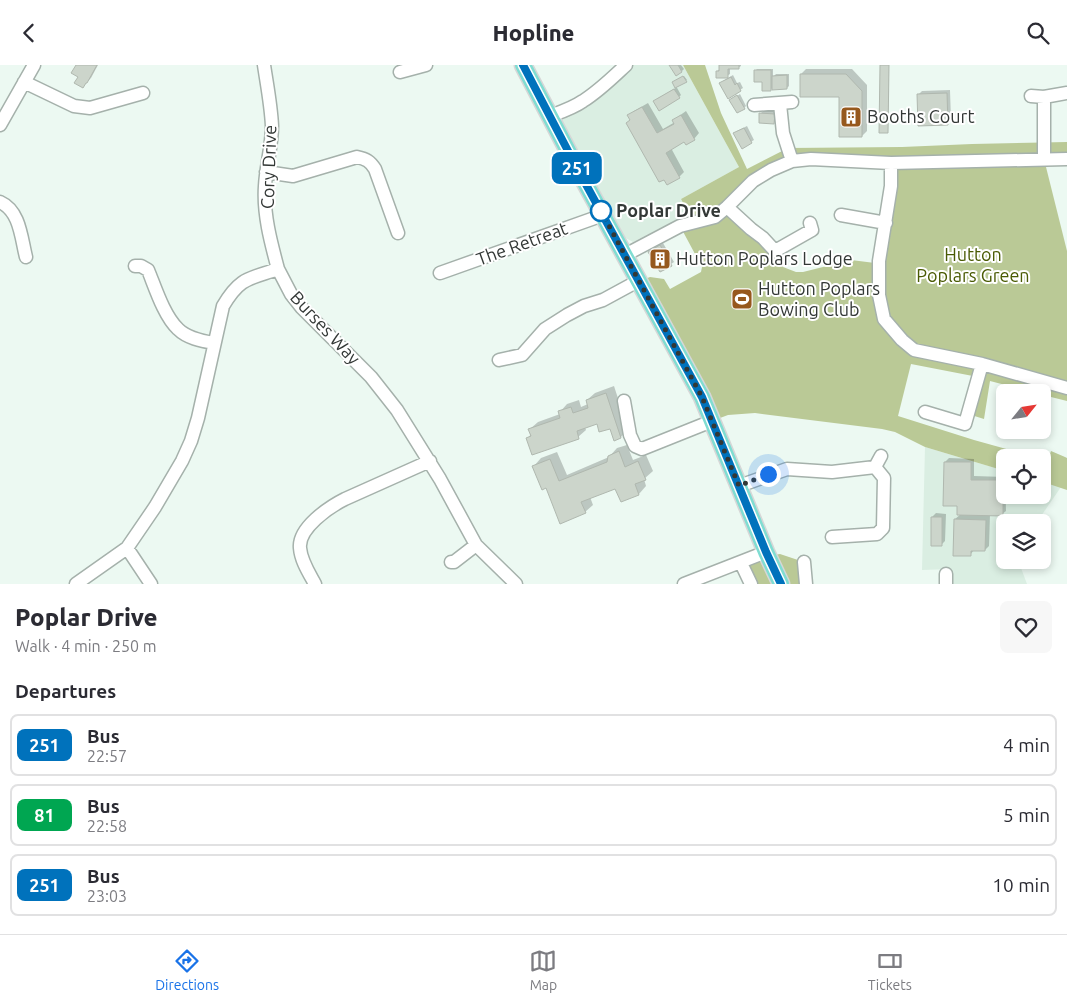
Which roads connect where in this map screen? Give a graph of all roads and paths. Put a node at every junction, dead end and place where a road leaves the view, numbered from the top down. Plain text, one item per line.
1 (34, 65) edge
2 (264, 65) edge
3 (426, 65) edge
4 (523, 65) edge
5 (618, 68) edge
6 (400, 74) edge
7 (24, 82) junction
8 (143, 93) dead end
9 (1067, 93) edge
10 (1031, 96) dead end
11 (1044, 97) junction
12 (754, 105) dead end
13 (550, 116) junction
14 (0, 125) edge
15 (1044, 159) junction
16 (1067, 159) edge
17 (792, 161) junction
18 (891, 163) junction
19 (266, 172) junction
20 (0, 202) edge
21 (727, 207) junction
22 (603, 215) junction
23 (842, 215) dead end
24 (810, 223) dead end
25 (886, 223) junction
26 (398, 233) dead end
27 (625, 255) junction
28 (26, 257) dead end
29 (135, 266) dead end
30 (278, 269) junction
31 (440, 273) dead end
32 (638, 281) junction
33 (214, 343) junction
34 (500, 360) dead end
35 (982, 364) junction
36 (1034, 384) edge
37 (1051, 388) edge
38 (1067, 389) edge
39 (624, 401) dead end
40 (926, 412) dead end
41 (712, 421) junction
42 (430, 461) junction
43 (739, 486) junction
44 (832, 537) dead end
45 (476, 545) junction
46 (127, 548) junction
47 (766, 552) junction
48 (804, 562) dead end
49 (741, 563) junction
50 (453, 566) dead end
51 (76, 584) edge
52 (151, 584) edge
53 (315, 584) edge
54 (516, 584) edge
55 (684, 584) edge
56 (751, 584) edge
57 (781, 584) edge
58 (806, 584) edge

1 - 7 street
2 - 19 street, Cory Drive
3 - 6 street
4 - 13 main road
5 - 13 street
7 - 8 street
7 - 14 street
9 - 11 street
10 - 11 street
11 - 15 street
12 - 17 street
13 - 22 main road
15 - 16 street
15 - 18 street
17 - 18 street
17 - 21 street
18 - 25 street
19 - 26 street
19 - 30 street, Cory Drive
20 - 28 street
21 - 24 street
21 - 27 street
22 - 27 main road
22 - 31 street, The Retreat
23 - 25 street
25 - 35 street
27 - 32 main road
29 - 33 street
30 - 33 street
30 - 42 street, Burses Way
32 - 34 street
32 - 41 main road
33 - 46 street
35 - 36 street
35 - 40 street
37 - 38 street
39 - 41 street
41 - 43 main road
42 - 45 street, Burses Way
42 - 53 street
43 - 44 street
43 - 47 main road
45 - 50 street
45 - 54 street, Burses Way
46 - 51 street
46 - 52 street
47 - 49 street
47 - 57 main road
48 - 58 street
49 - 55 street
49 - 56 street

